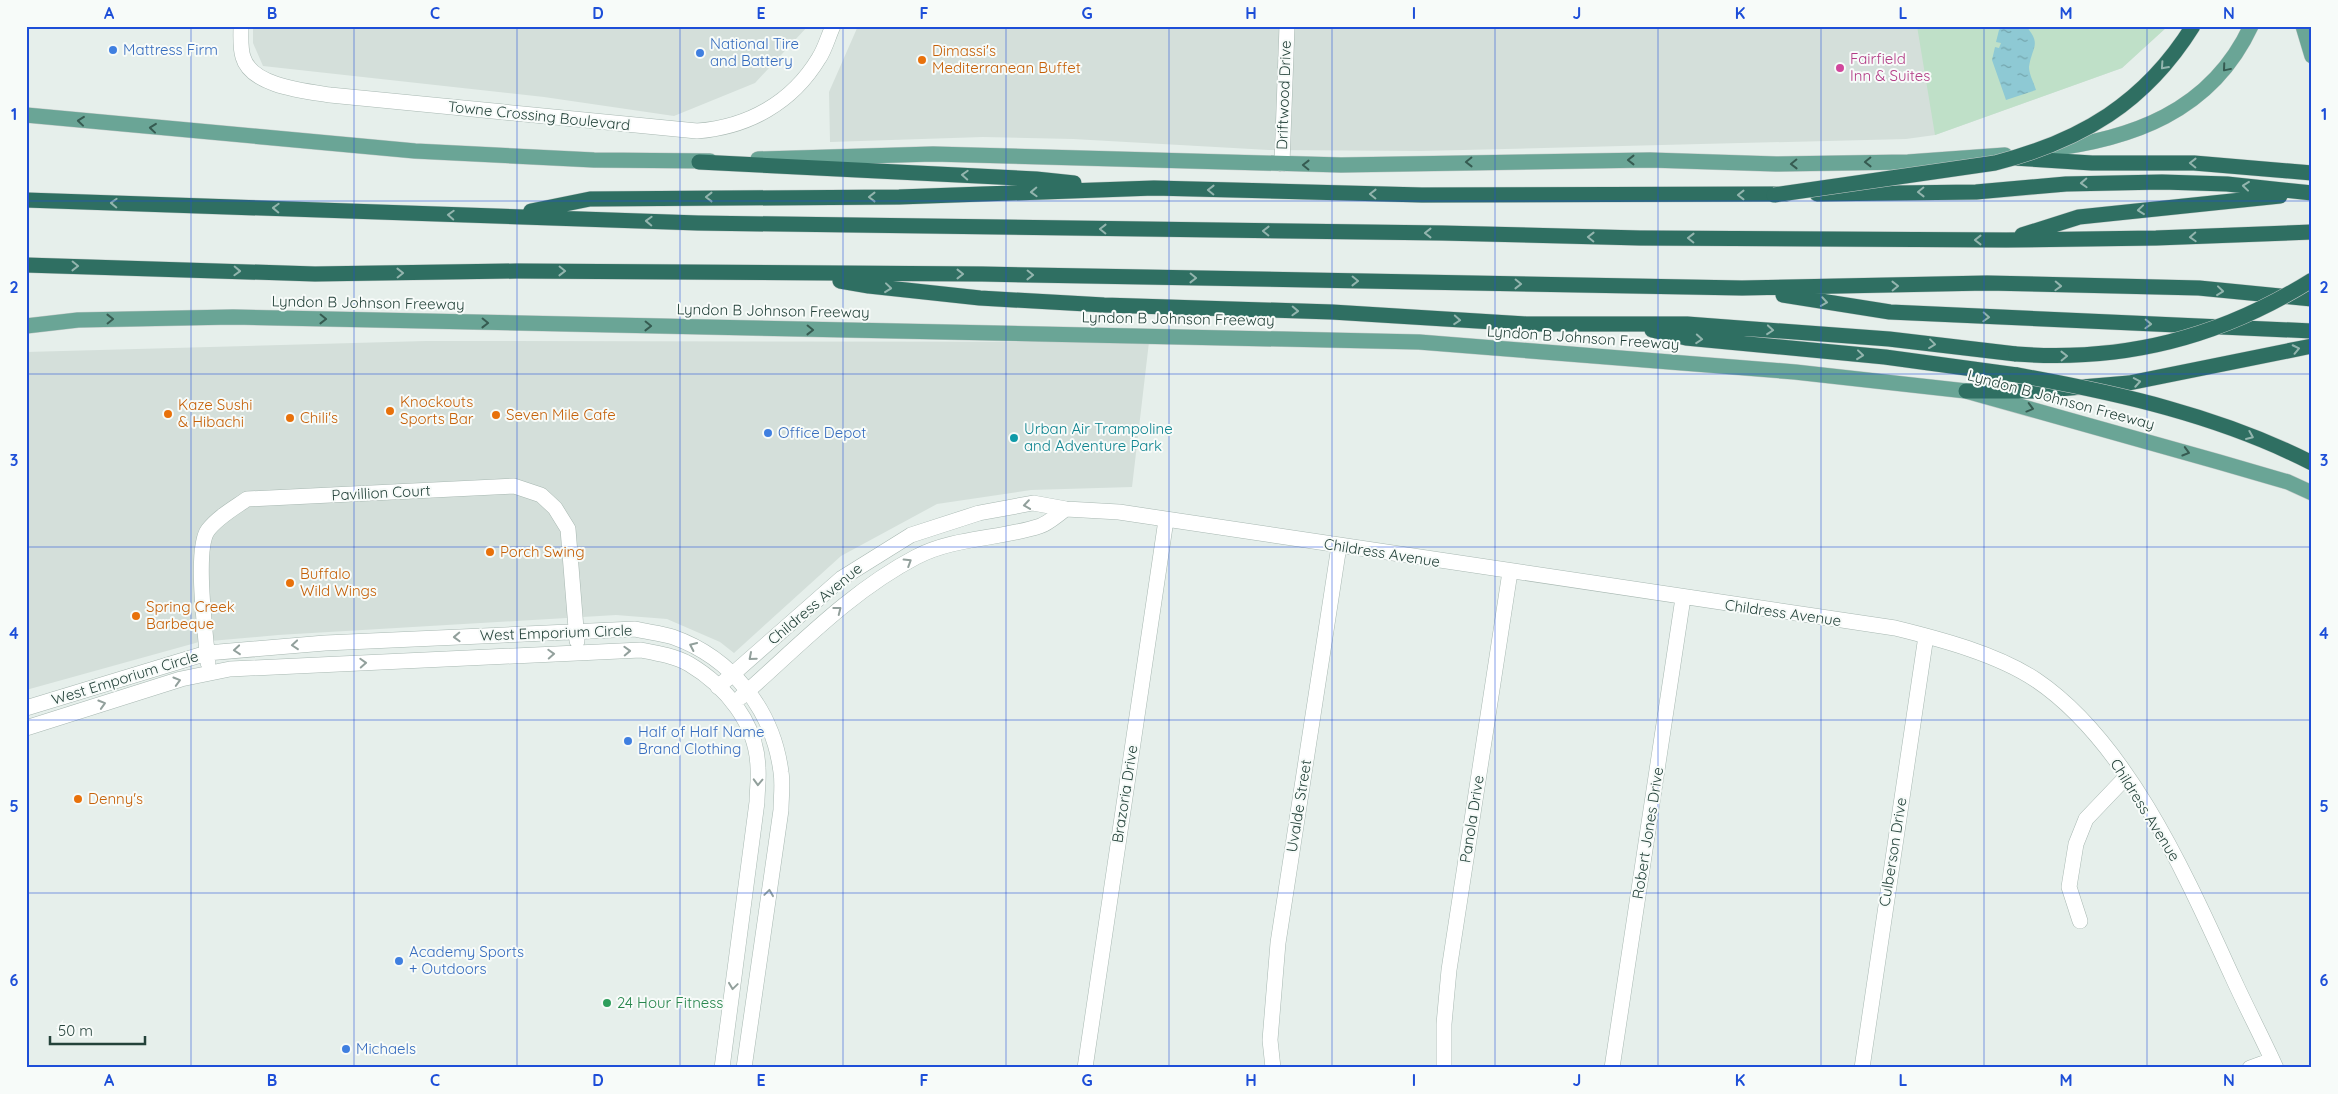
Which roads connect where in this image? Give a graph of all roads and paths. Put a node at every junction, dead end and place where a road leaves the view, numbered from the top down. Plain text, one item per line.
1 (241, 26) edge
2 (833, 26) edge
3 (1286, 26) edge
4 (2193, 26) edge
5 (2251, 26) edge
6 (2303, 26) edge
7 (2312, 56) edge
8 (26, 110) edge
9 (26, 115) edge
10 (45, 117) junction
11 (1986, 157) junction
12 (699, 162) junction
13 (1282, 164) junction
14 (2312, 173) edge
15 (1118, 189) junction
16 (2312, 193) edge
17 (1774, 195) junction
18 (26, 200) edge
19 (500, 217) junction
20 (2312, 232) edge
21 (2006, 240) junction
22 (26, 265) edge
23 (806, 274) junction
24 (2312, 280) edge
25 (1742, 288) junction
26 (2312, 300) edge
27 (1634, 325) junction
28 (26, 326) edge
29 (2312, 331) edge
30 (2312, 346) edge
31 (1966, 391) junction
32 (2312, 464) edge
33 (2312, 494) edge
34 (1066, 509) junction
35 (1166, 520) junction
36 (1339, 546) junction
37 (855, 569) junction
38 (1510, 572) junction
39 (866, 588) junction
40 (1683, 598) junction
41 (576, 632) junction
42 (1926, 636) junction
43 (392, 640) junction
44 (207, 653) junction
45 (578, 653) junction
46 (393, 662) junction
47 (208, 674) junction
48 (733, 674) junction
49 (718, 687) junction
50 (748, 691) junction
51 (53, 700) junction
52 (734, 703) junction
53 (26, 708) edge
54 (58, 718) junction
55 (26, 728) edge
56 (2127, 776) junction
57 (2080, 921) dead end
58 (739, 938) junction
59 (762, 942) junction
60 (2274, 1064) edge
61 (722, 1068) edge
62 (744, 1068) edge
63 (1085, 1068) edge
64 (1272, 1068) edge
65 (1444, 1068) edge
66 (1612, 1068) edge
67 (1862, 1068) edge
68 (2250, 1068) edge

1 - 2 street, Towne Crossing Boulevard
3 - 13 street, Driftwood Drive
4 -> 17 highway, bridge
5 -> 11 main road
6 - 7 main road
8 - 10 main road
9 - 10 main road
12 -> 10 main road
11 -> 13 main road
14 -> 11 highway
12 - 13 main road
15 -> 12 highway
17 -> 15 highway
15 -> 19 highway
16 -> 17 highway, bridge
16 -> 21 highway
19 -> 18 highway
21 -> 19 highway
20 -> 21 highway
22 -> 23 highway, Lyndon B Johnson Freeway
23 -> 25 highway, Lyndon B Johnson Freeway
23 -> 27 highway
27 -> 24 highway, bridge
25 -> 26 highway, Lyndon B Johnson Freeway
25 -> 29 highway
27 -> 32 highway, bridge
28 -> 31 main road, Lyndon B Johnson Freeway
31 -> 30 highway
31 -> 33 main road, Lyndon B Johnson Freeway
34 - 35 street, Childress Avenue
34 -> 37 street, Childress Avenue
39 -> 34 street, Childress Avenue
35 - 36 street, Childress Avenue
35 - 63 street, Brazoria Drive
36 - 38 street, Childress Avenue
36 - 64 street, Uvalde Street
37 - 39 street
37 -> 48 street, Childress Avenue
38 - 40 street, Childress Avenue
38 - 65 street, Panola Drive
50 -> 39 street, Childress Avenue
40 - 42 street, Childress Avenue
40 - 66 street, Robert Jones Drive
41 -> 43 street, West Emporium Circle
41 - 44 street, Pavillion Court
41 - 45 street, Pavillion Court
48 -> 41 street, West Emporium Circle
42 - 56 street, Childress Avenue
42 - 67 street, Culberson Drive
43 -> 44 street, West Emporium Circle
43 - 46 street
44 - 47 street, Pavillion Court
44 - 51 street, West Emporium Circle
46 -> 45 street, West Emporium Circle
45 -> 49 street, West Emporium Circle
47 -> 46 street, West Emporium Circle
54 -> 47 street, West Emporium Circle
48 - 49 street, Childress Avenue
48 - 50 street, West Emporium Circle
49 - 52 street, West Emporium Circle
50 - 52 street, Childress Avenue
59 -> 50 street, West Emporium Circle
51 - 53 street, West Emporium Circle
51 - 54 street
52 -> 58 street, West Emporium Circle
54 - 55 street, West Emporium Circle
56 - 57 street
56 - 60 street, Childress Avenue
58 - 59 street
58 -> 61 street, West Emporium Circle
59 - 62 street, West Emporium Circle
60 - 68 street

